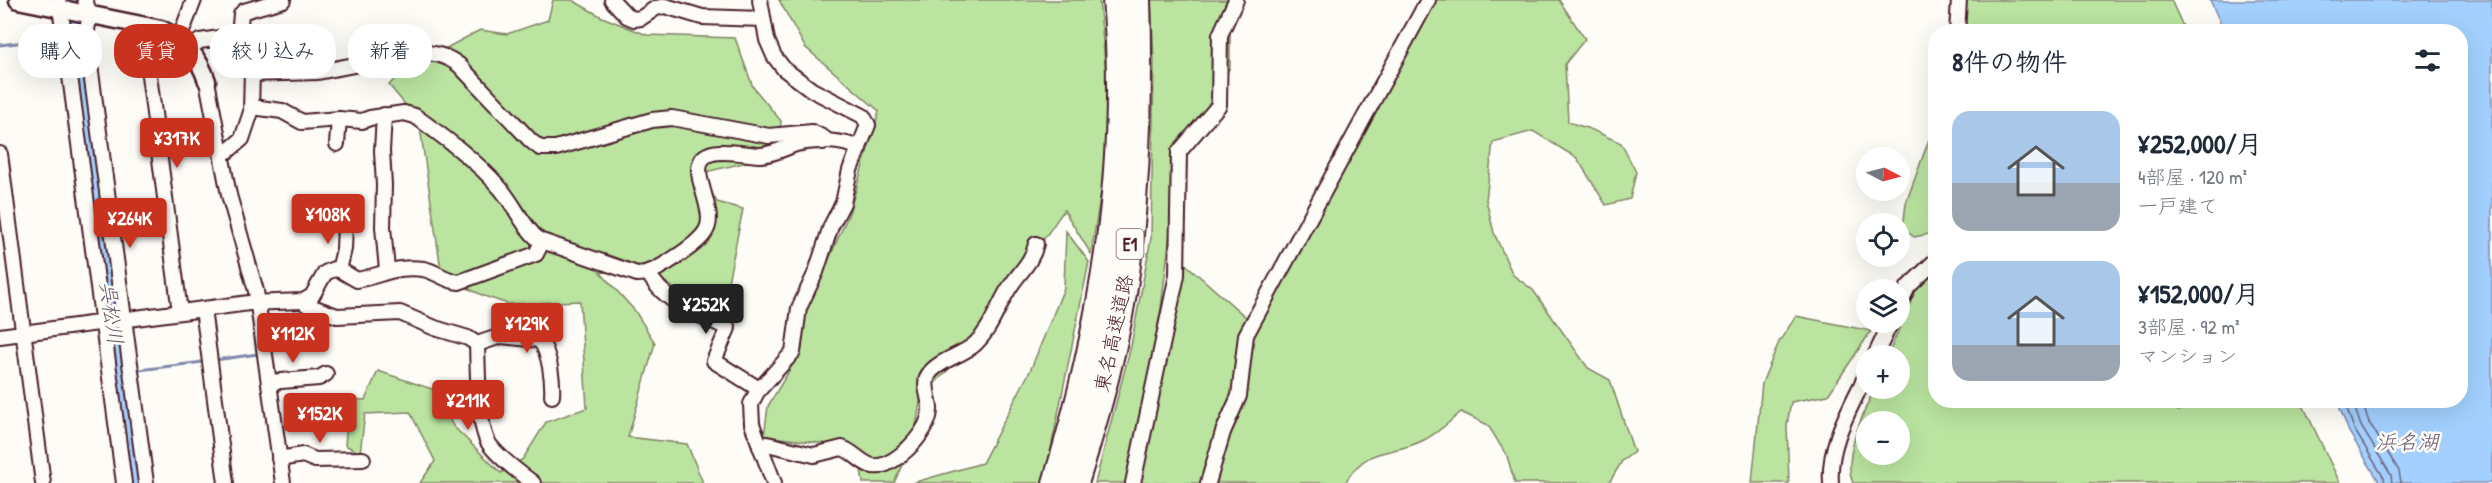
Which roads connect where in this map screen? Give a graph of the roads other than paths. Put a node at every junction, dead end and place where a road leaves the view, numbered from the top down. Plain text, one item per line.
1 (18, 0) edge
2 (194, 0) edge
3 (283, 0) edge
4 (612, 0) edge
5 (760, 0) edge
6 (1116, 0) edge
7 (1138, 0) edge
8 (1236, 0) edge
9 (1428, 0) edge
10 (1959, 0) edge
11 (60, 6) edge
12 (87, 9) edge
13 (763, 19) junction
14 (139, 24) edge
15 (189, 24) edge
16 (241, 24) edge
17 (1958, 24) edge
18 (198, 61) edge
19 (336, 69) edge
20 (149, 78) edge
21 (252, 78) edge
22 (207, 81) joint
23 (252, 108) junction
24 (384, 116) junction
25 (339, 119) junction
26 (823, 142) junction
27 (337, 144) dead end
28 (859, 148) junction
29 (222, 152) junction
30 (0, 154) edge
31 (345, 224) dead end
32 (542, 242) junction
33 (1036, 244) dead end
34 (1928, 268) edge
35 (339, 270) junction
36 (387, 270) junction
37 (648, 272) junction
38 (1910, 285) edge
39 (305, 301) junction
40 (258, 303) junction
41 (203, 309) junction
42 (180, 312) junction
43 (123, 320) junction
44 (104, 322) junction
45 (23, 332) junction
46 (0, 336) edge
47 (477, 344) junction
48 (326, 374) dead end
49 (269, 382) junction
50 (759, 389) junction
51 (552, 396) dead end
52 (1856, 396) edge
53 (760, 447) junction
54 (279, 459) junction
55 (363, 459) dead end
56 (43, 483) edge
57 (124, 483) edge
58 (146, 483) edge
59 (226, 483) edge
60 (283, 483) edge
61 (533, 483) edge
62 (774, 483) edge
63 (1055, 483) edge
64 (1076, 483) edge
65 (1133, 483) edge
66 (1208, 483) edge
67 (1831, 483) edge

1 - 11 street
2 - 15 street
3 - 16 street
4 - 13 street
5 - 13 street
6 - 63 highway, 東名高速道路 / E1
7 - 64 highway, 東名高速道路 / E1
8 - 65 street
9 - 66 street
10 - 17 street
11 - 12 street
11 - 44 street
12 - 14 street
12 - 43 street
13 - 28 street
18 - 22 street
19 - 26 street
20 - 42 street
21 - 23 street
22 - 29 street
23 - 25 street
23 - 29 street
24 - 25 street
24 - 32 street
24 - 36 street
25 - 27 street
26 - 28 street
26 - 37 street
28 - 50 street
29 - 40 street
30 - 45 street
31 - 35 street
32 - 36 street
32 - 37 street
33 - 53 street
34 - 38 street
35 - 36 street
35 - 39 street
37 - 50 street
39 - 40 street
39 - 47 street
40 - 41 street
40 - 49 street
41 - 42 street
41 - 59 street
42 - 43 street
43 - 44 street
43 - 58 street
44 - 45 street
44 - 57 street
45 - 46 street
45 - 56 street
47 - 51 street
47 - 61 street
48 - 49 street
49 - 54 street
50 - 53 street
52 - 67 street
53 - 62 street
54 - 55 street
54 - 60 street

